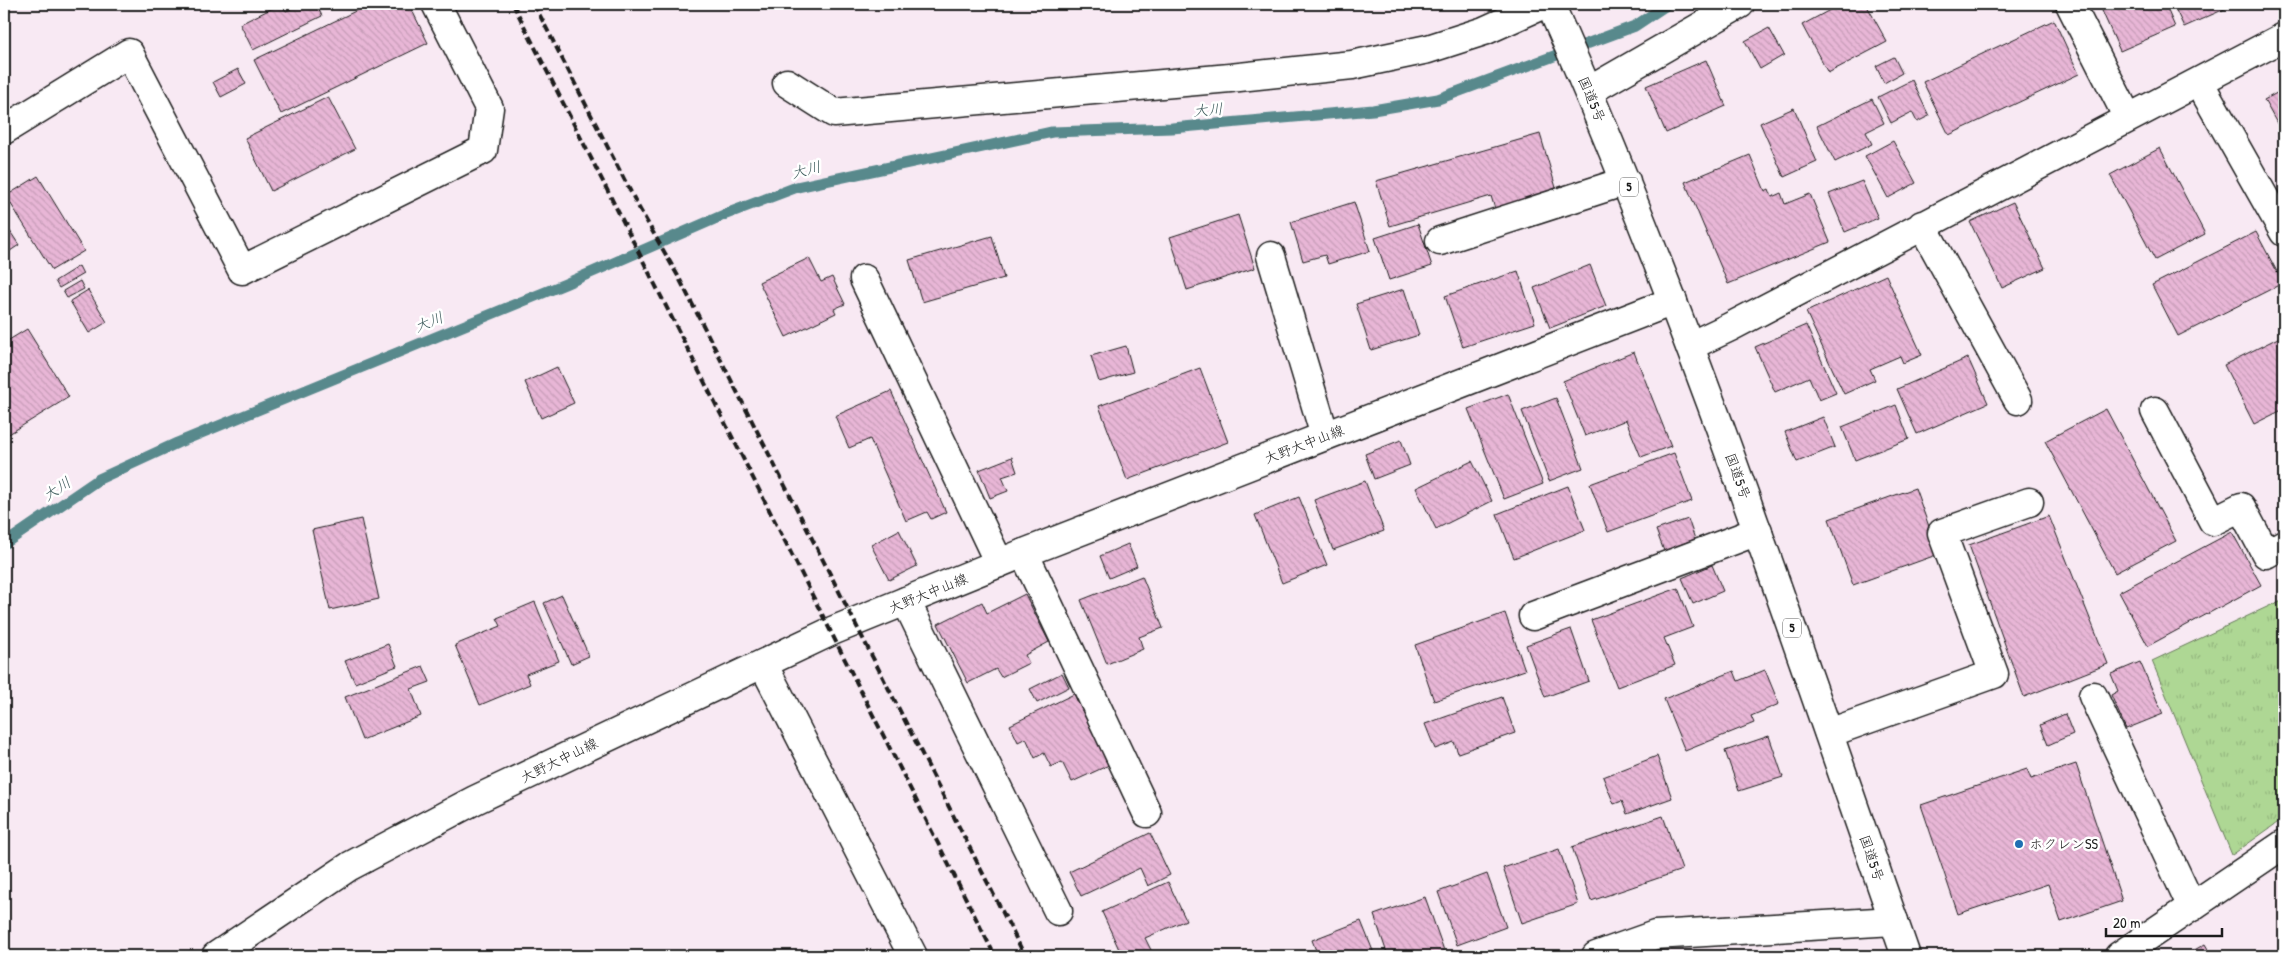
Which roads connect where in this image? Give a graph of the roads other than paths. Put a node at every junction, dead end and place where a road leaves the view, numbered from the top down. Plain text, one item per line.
1 (436, 4) edge
2 (1740, 4) edge
3 (2070, 4) edge
4 (1550, 10) edge
5 (2284, 37) edge
6 (2199, 82) junction
7 (787, 83) dead end
8 (1586, 83) junction
9 (2128, 118) junction
10 (4, 130) edge
11 (1626, 182) junction
12 (1922, 225) junction
13 (2284, 232) edge
14 (1440, 241) dead end
15 (1271, 256) dead end
16 (864, 279) dead end
17 (1673, 301) junction
18 (1690, 346) junction
19 (2018, 400) dead end
20 (2155, 411) dead end
21 (1325, 436) junction
22 (2029, 502) dead end
23 (1758, 531) junction
24 (2284, 544) edge
25 (1024, 553) junction
26 (999, 564) junction
27 (906, 601) junction
28 (1533, 616) dead end
29 (763, 664) junction
30 (2093, 696) dead end
31 (1828, 733) junction
32 (1146, 813) dead end
33 (2284, 844) edge
34 (2192, 907) junction
35 (1058, 910) dead end
36 (1894, 921) junction
37 (216, 956) edge
38 (914, 956) edge
39 (1596, 956) edge
40 (1906, 956) edge
41 (2120, 956) edge

1 - 10 main road
2 - 8 main road
3 - 9 main road
4 - 7 main road
4 - 8 main road, 国道5号 / 5
5 - 6 main road
6 - 9 main road
6 - 13 main road
8 - 11 main road, 国道5号 / 5
9 - 12 main road
11 - 14 main road
11 - 17 main road, 国道5号 / 5
12 - 18 main road
12 - 19 main road
15 - 21 main road
16 - 26 main road
17 - 18 main road, 国道5号 / 5
17 - 21 main road, 大野大中山線
18 - 23 main road, 国道5号 / 5
20 - 24 main road
21 - 25 main road, 大野大中山線
22 - 31 main road
23 - 28 main road
23 - 31 main road, 国道5号 / 5
25 - 26 main road, 大野大中山線
25 - 32 main road
26 - 27 main road, 大野大中山線
27 - 29 main road, 大野大中山線
27 - 35 main road
29 - 37 main road, 大野大中山線
29 - 38 main road
30 - 34 main road
31 - 36 main road, 国道5号 / 5
33 - 34 main road
34 - 41 main road
36 - 39 main road
36 - 40 main road, 国道5号 / 5

